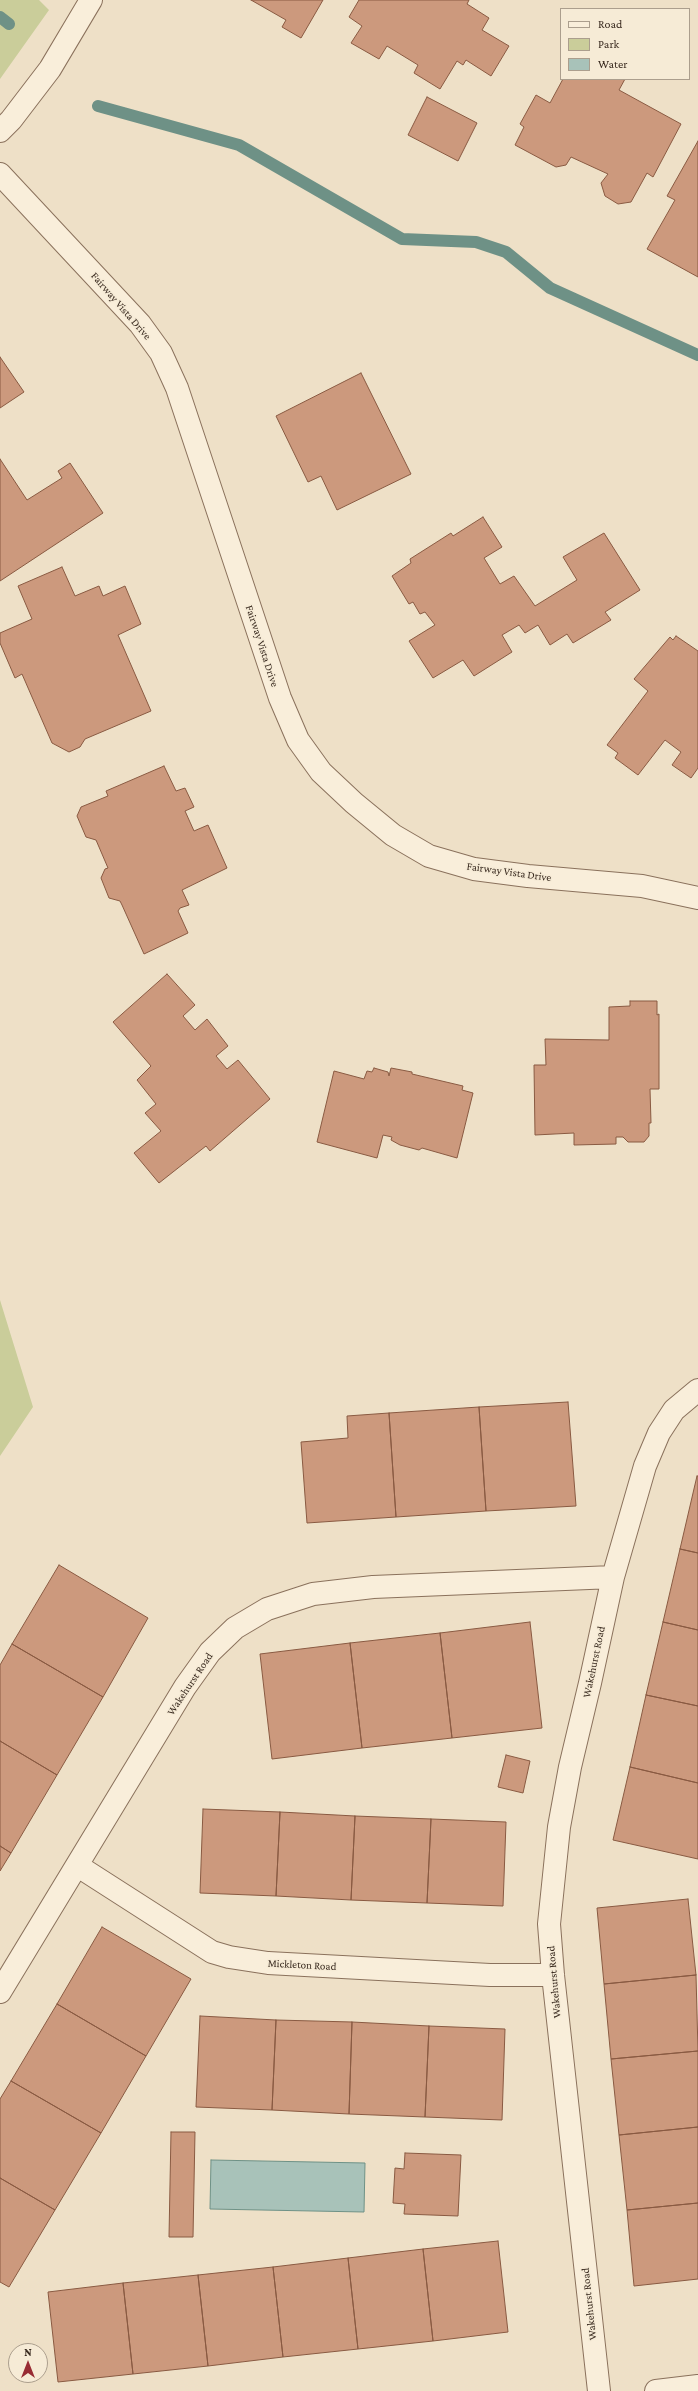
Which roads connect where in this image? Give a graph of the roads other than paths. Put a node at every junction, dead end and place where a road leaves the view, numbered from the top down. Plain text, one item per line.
1 (91, 0) edge
2 (0, 131) edge
3 (0, 174) edge
4 (698, 898) edge
5 (698, 1390) edge
6 (612, 1577) junction
7 (78, 1866) junction
8 (553, 1975) junction
9 (0, 1992) edge
10 (698, 2386) edge
11 (599, 2391) edge
12 (656, 2391) edge

1 - 2 street
3 - 4 street, Fairway Vista Drive
5 - 6 street, Wakehurst Road
6 - 7 street, Wakehurst Road
6 - 8 street, Wakehurst Road
7 - 8 street, Mickleton Road
7 - 9 street, Wakehurst Road
8 - 11 street, Wakehurst Road
10 - 12 street

